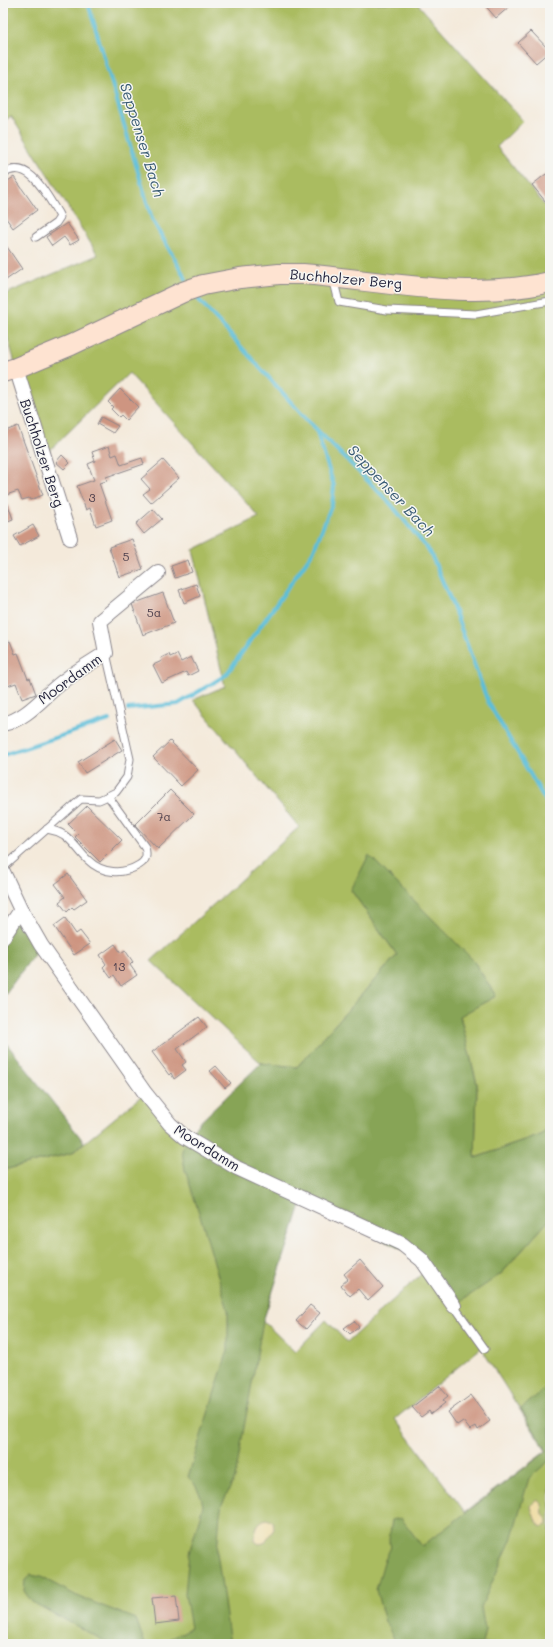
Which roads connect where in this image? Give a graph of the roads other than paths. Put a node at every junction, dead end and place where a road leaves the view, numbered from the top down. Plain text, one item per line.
1 (3, 174) edge
2 (36, 237) dead end
3 (332, 276) junction
4 (550, 282) edge
5 (550, 300) edge
6 (9, 370) edge
7 (70, 538) dead end
8 (158, 573) dead end
9 (106, 653) junction
10 (3, 724) edge
11 (108, 796) junction
12 (47, 829) junction
13 (3, 868) edge
14 (3, 872) edge
15 (21, 910) junction
16 (3, 937) edge
17 (454, 1306) joint
18 (485, 1349) dead end

1 - 2 lane
3 - 4 main road, Buchholzer Berg
3 - 5 lane
3 - 6 main road, Buchholzer Berg
6 - 7 street, Buchholzer Berg
8 - 9 street, Moordamm
9 - 10 street, Moordamm
9 - 11 lane
11 - 12 lane
11 - 12 lane
12 - 13 lane
14 - 15 street, Moordamm
15 - 16 street
15 - 17 street, Moordamm
17 - 18 lane

